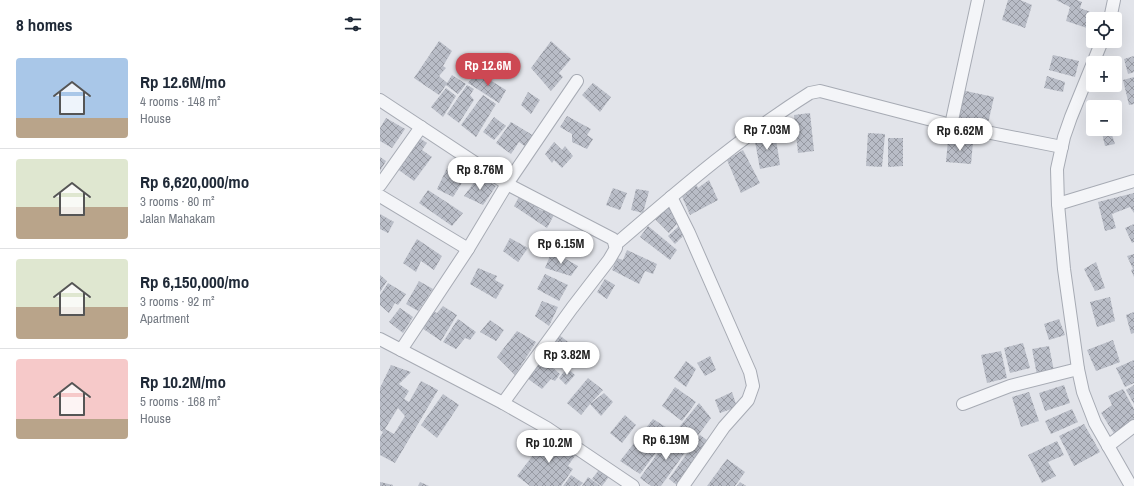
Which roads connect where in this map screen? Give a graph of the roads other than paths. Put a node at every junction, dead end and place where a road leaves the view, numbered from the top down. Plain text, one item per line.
1 (978, 0) edge
2 (1114, 0) edge
3 (1111, 12) edge
4 (1099, 48) edge
5 (577, 81) dead end
6 (380, 100) edge
7 (951, 124) junction
8 (421, 127) junction
9 (1062, 147) junction
10 (1134, 181) edge
11 (507, 184) junction
12 (380, 185) edge
13 (380, 196) edge
14 (671, 197) junction
15 (1058, 204) junction
16 (615, 245) junction
17 (468, 249) junction
18 (380, 339) edge
19 (401, 350) junction
20 (1078, 369) junction
21 (503, 403) junction
22 (963, 404) dead end
23 (1134, 426) edge
24 (1108, 446) junction
25 (633, 486) edge
26 (683, 486) edge
27 (1131, 486) edge

1 - 7 street
2 - 3 street
4 - 9 street
5 - 11 street
6 - 8 street
7 - 9 street
7 - 14 street
8 - 11 street
8 - 12 street
9 - 15 street
10 - 15 street
11 - 16 street
11 - 17 street
13 - 17 street
14 - 16 street
14 - 26 street
15 - 20 street
16 - 21 street
17 - 19 street
18 - 19 street
19 - 21 street
20 - 22 street
20 - 24 street
21 - 25 street
23 - 24 street
24 - 27 street

